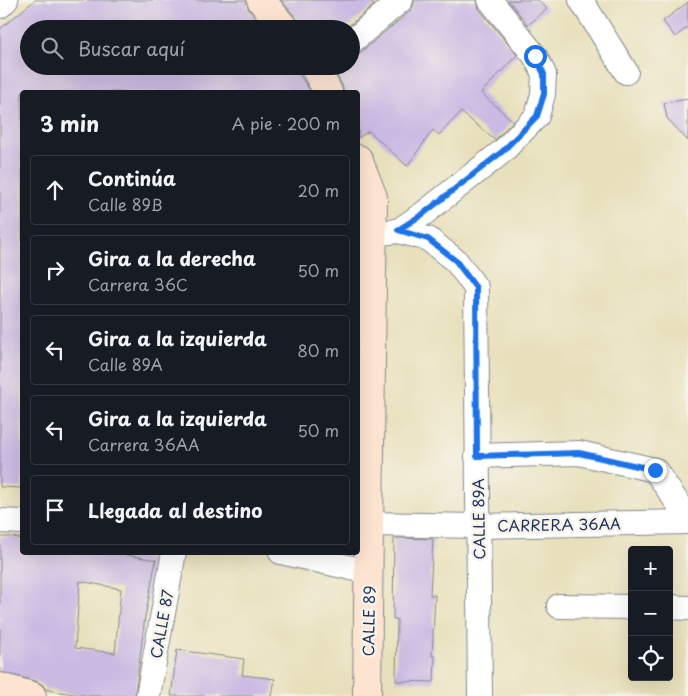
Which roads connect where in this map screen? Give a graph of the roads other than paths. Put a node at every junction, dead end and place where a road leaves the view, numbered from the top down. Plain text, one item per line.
1 (6, 0) edge
2 (261, 0) edge
3 (490, 0) edge
4 (581, 0) edge
5 (392, 3) edge
6 (0, 6) edge
7 (278, 20) edge
8 (360, 33) edge
9 (626, 72) dead end
10 (360, 164) edge
11 (385, 232) junction
12 (365, 280) edge
13 (477, 456) junction
14 (688, 518) edge
15 (0, 521) edge
16 (20, 522) edge
17 (688, 522) edge
18 (369, 524) junction
19 (477, 526) junction
20 (173, 555) edge
21 (294, 555) edge
22 (369, 572) junction
23 (559, 606) dead end
24 (628, 607) edge
25 (673, 607) edge
26 (688, 608) edge
27 (0, 687) edge
28 (32, 696) edge
29 (148, 696) edge
30 (367, 696) edge
31 (480, 696) edge

1 - 6 street
2 - 7 street
3 - 11 street
4 - 9 street
5 - 8 street
10 - 11 street, CALLE 89
11 - 12 street, CALLE 89
11 - 13 street, CALLE 89A
12 - 18 street, CALLE 89
13 - 14 street
13 - 19 street, CALLE 89A
15 - 16 street
17 - 19 street, CARRERA 36AA
18 - 19 street, CARRERA 36AA
18 - 22 street, CALLE 89
19 - 31 street, CALLE 89A
20 - 29 street, CALLE 87
21 - 22 street
22 - 30 street, CALLE 89
23 - 24 street
25 - 26 street
27 - 28 street

